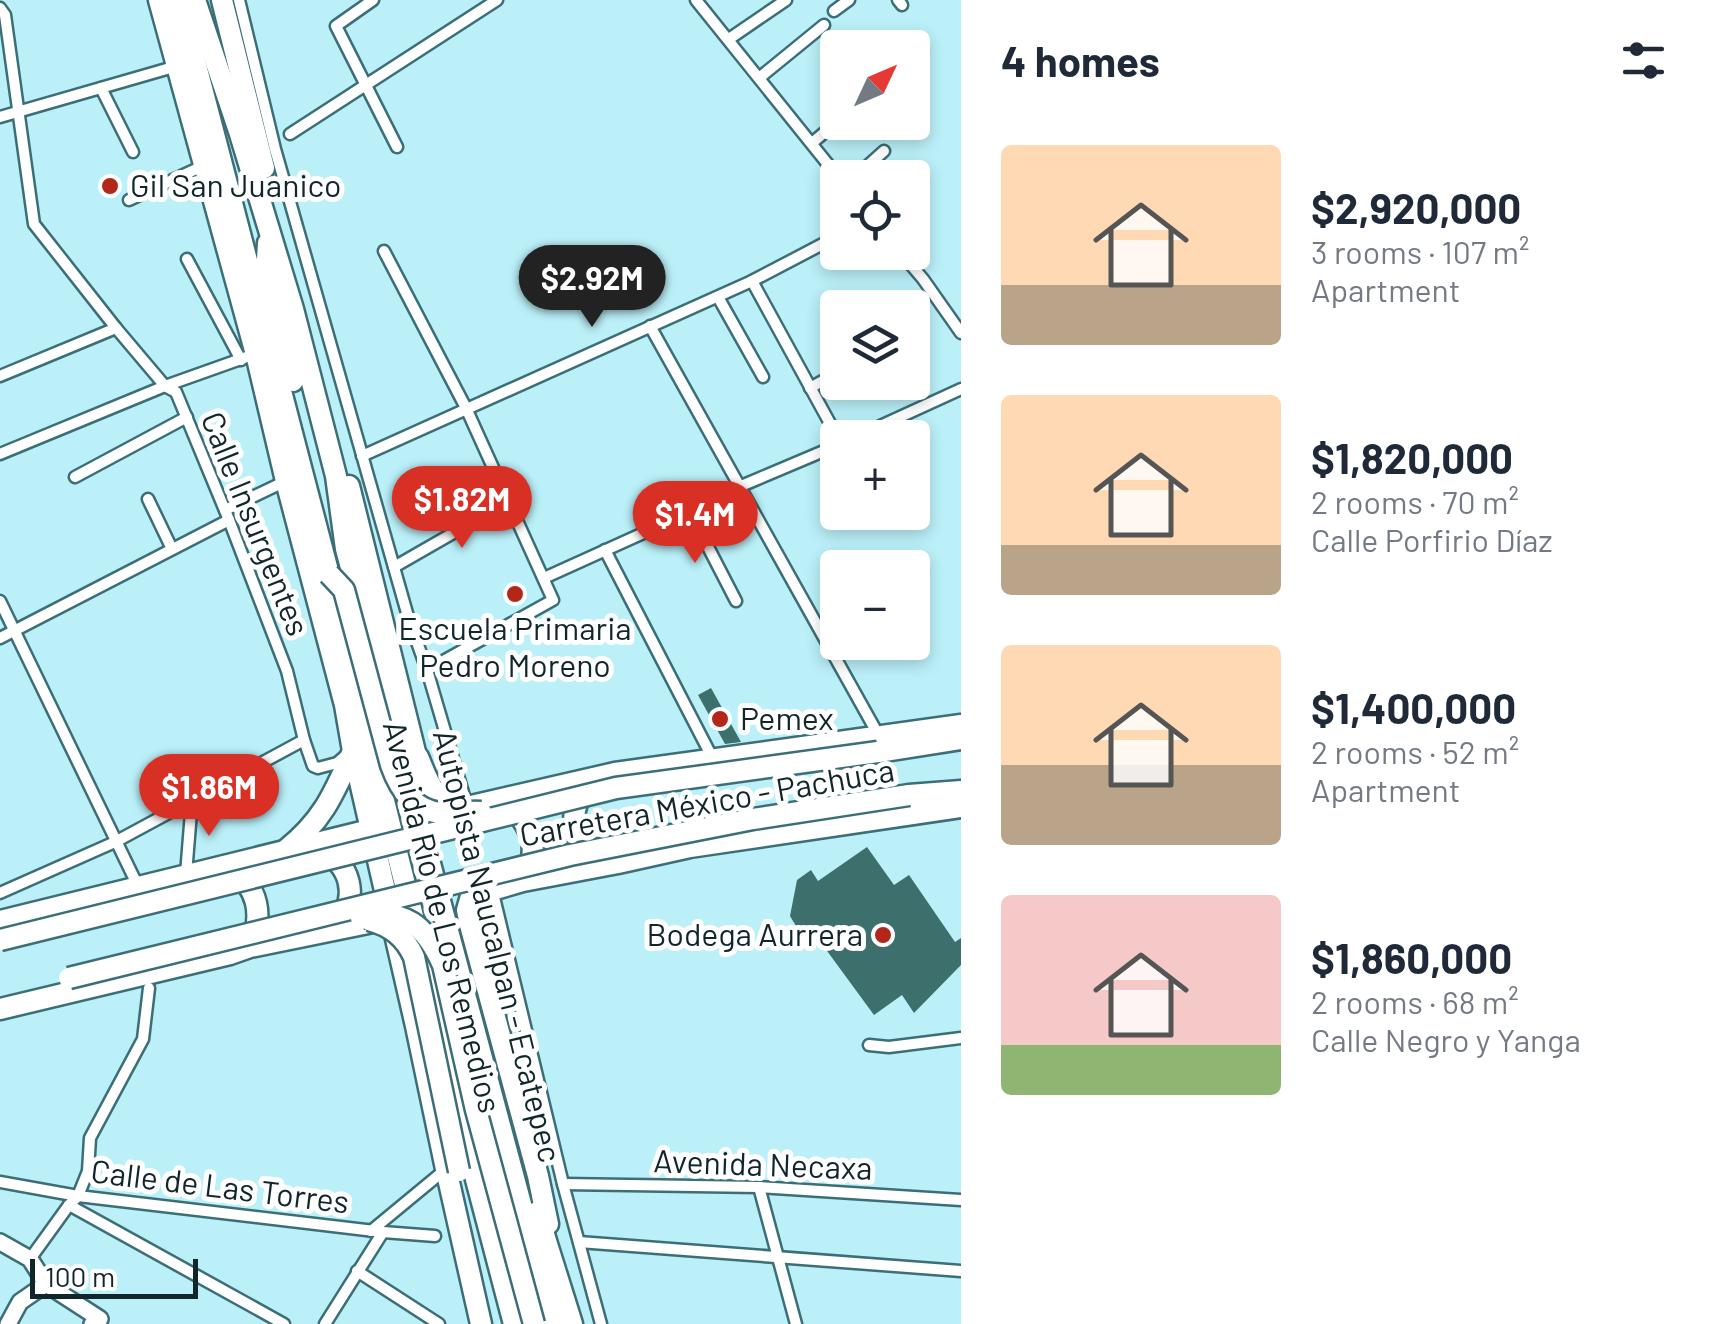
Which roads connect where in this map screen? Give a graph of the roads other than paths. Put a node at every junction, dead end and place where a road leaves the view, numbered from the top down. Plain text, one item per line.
1 (159, 0) edge
2 (179, 0) edge
3 (195, 0) edge
4 (222, 0) edge
5 (238, 0) edge
6 (372, 0) edge
7 (498, 0) edge
8 (696, 0) edge
9 (786, 0) edge
10 (849, 0) edge
11 (834, 11) dead end
12 (2, 13) edge
13 (824, 25) dead end
14 (729, 40) junction
15 (178, 66) junction
16 (760, 78) junction
17 (366, 86) junction
18 (101, 88) junction
19 (19, 112) junction
20 (0, 116) edge
21 (290, 134) dead end
22 (820, 137) edge
23 (812, 144) junction
24 (396, 147) dead end
25 (884, 151) dead end
26 (133, 152) dead end
27 (825, 160) edge
28 (874, 160) edge
29 (205, 166) junction
30 (129, 200) dead end
31 (820, 245) edge
32 (384, 251) dead end
33 (187, 258) dead end
34 (914, 270) edge
35 (752, 281) junction
36 (718, 296) junction
37 (650, 326) junction
38 (116, 328) junction
39 (961, 332) edge
40 (249, 357) junction
41 (0, 376) edge
42 (763, 377) dead end
43 (820, 382) edge
44 (165, 386) junction
45 (810, 388) junction
46 (961, 389) edge
47 (466, 408) junction
48 (186, 417) junction
49 (827, 420) edge
50 (893, 420) edge
51 (820, 449) edge
52 (0, 454) edge
53 (362, 456) junction
54 (75, 477) dead end
55 (295, 477) junction
56 (741, 486) junction
57 (148, 499) dead end
58 (510, 500) junction
59 (690, 512) junction
60 (227, 515) junction
61 (172, 549) junction
62 (604, 550) junction
63 (394, 567) junction
64 (329, 574) junction
65 (544, 578) junction
66 (0, 601) edge
67 (736, 601) dead end
68 (14, 630) junction
69 (0, 638) edge
70 (427, 670) junction
71 (961, 725) edge
72 (880, 736) junction
73 (961, 739) edge
74 (304, 740) junction
75 (352, 750) junction
76 (416, 754) junction
77 (714, 760) junction
78 (598, 778) junction
79 (961, 791) edge
80 (192, 800) junction
81 (467, 807) junction
82 (501, 808) junction
83 (961, 808) edge
84 (381, 827) junction
85 (115, 842) junction
86 (305, 847) junction
87 (282, 853) junction
88 (618, 863) junction
89 (222, 867) junction
90 (186, 875) junction
91 (135, 880) dead end
92 (523, 881) junction
93 (492, 888) junction
94 (0, 892) edge
95 (402, 916) junction
96 (352, 920) junction
97 (0, 921) edge
98 (295, 922) junction
99 (331, 930) junction
100 (0, 940) edge
101 (250, 947) junction
102 (149, 988) dead end
103 (0, 996) edge
104 (0, 1008) edge
105 (961, 1038) edge
106 (869, 1045) dead end
107 (452, 1170) junction
108 (0, 1182) edge
109 (563, 1184) junction
110 (759, 1186) junction
111 (78, 1196) junction
112 (961, 1200) edge
113 (69, 1205) junction
114 (377, 1231) junction
115 (434, 1236) dead end
116 (0, 1242) edge
117 (579, 1242) junction
118 (30, 1259) junction
119 (779, 1259) junction
120 (961, 1271) edge
121 (357, 1272) junction
122 (558, 1276) junction
123 (46, 1284) junction
124 (100, 1322) edge
125 (8, 1324) edge
126 (284, 1324) edge
127 (324, 1324) edge
128 (440, 1324) edge
129 (485, 1324) edge
130 (514, 1324) edge
131 (534, 1324) edge
132 (552, 1324) edge
133 (572, 1324) edge
134 (601, 1324) edge
135 (796, 1324) edge

1 - 15 highway, Avenida Río de Los Remedios
2 - 55 highway, Avenida Río de Los Remedios
3 - 132 highway, Autopista Naucalpan - Ecatepec
4 - 76 highway, Autopista Naucalpan - Ecatepec
5 - 53 street
6 - 17 street
7 - 17 street
8 - 14 street
9 - 14 street
10 - 11 street
12 - 19 street, Calle Insurgentes
13 - 16 street
14 - 16 street
15 - 18 street
15 - 29 highway, Avenida Río de Los Remedios
16 - 23 street
17 - 21 street
17 - 24 street
18 - 19 street
18 - 26 street
19 - 20 street
19 - 38 street, Calle Insurgentes
22 - 23 street
23 - 27 street
25 - 28 street
29 - 30 street
29 - 40 highway, Avenida Río de Los Remedios
31 - 35 street
32 - 47 street
33 - 40 street
34 - 39 street
35 - 36 street
35 - 45 street
36 - 37 street
36 - 42 street
37 - 47 street
37 - 56 street
38 - 41 street
38 - 44 street, Calle Insurgentes
40 - 44 street
40 - 55 highway, Avenida Río de Los Remedios
43 - 45 street
44 - 48 street, Calle Insurgentes
44 - 52 street
45 - 49 street
46 - 50 street
47 - 53 street
47 - 58 street
48 - 54 street
48 - 60 street, Calle Insurgentes
51 - 56 street
53 - 63 street
55 - 60 street
55 - 64 highway, Avenida Río de Los Remedios
55 - 75 highway, Avenida Río de Los Remedios
56 - 59 street
56 - 72 street
57 - 61 street
58 - 63 street
58 - 65 street
59 - 62 street
59 - 67 street
60 - 61 street
60 - 74 street, Calle Insurgentes
61 - 68 street
62 - 65 street
62 - 77 street
63 - 70 street
64 - 82 highway, bridge
64 - 84 highway, Avenida Río de Los Remedios
65 - 70 street
66 - 68 street
68 - 69 street
68 - 85 street
70 - 81 street
71 - 72 highway
72 - 77 highway
73 - 82 highway, Carretera México - Pachuca, bridge
74 - 75 street
74 - 80 street
75 - 84 highway, Avenida Río de Los Remedios
75 - 87 highway
76 - 81 highway
76 - 122 highway, Autopista Naucalpan - Ecatepec
77 - 78 highway
78 - 82 highway
78 - 88 highway
79 - 98 highway, Carretera México - Pachuca, bridge
80 - 85 street
80 - 90 street
81 - 82 highway
82 - 92 highway
82 - 100 highway, Carretera México - Pachuca, bridge
83 - 88 highway
84 - 86 highway
84 - 95 highway, Avenida Río de Los Remedios
85 - 91 street
85 - 94 street
86 - 87 highway
86 - 99 highway
87 - 89 highway
88 - 92 highway
89 - 90 highway
89 - 101 highway
90 - 97 highway
92 - 93 highway
93 - 109 street
93 - 122 highway
95 - 99 highway
95 - 107 highway, Avenida Río de Los Remedios
95 - 130 highway, Avenida Río de Los Remedios
96 - 98 highway
96 - 107 highway, bridge
96 - 131 highway, bridge
98 - 103 highway, Carretera México - Pachuca, bridge
99 - 101 highway
101 - 104 highway
102 - 111 street
105 - 106 street
107 - 114 street
107 - 129 highway
108 - 111 street, Calle de Las Torres
109 - 110 street, Avenida Necaxa
109 - 117 street
110 - 112 street, Avenida Necaxa
110 - 119 street
111 - 113 street
111 - 114 street, Calle de Las Torres
113 - 118 street
113 - 126 street
114 - 115 street, Calle de Las Torres
114 - 121 street
116 - 118 street
117 - 119 street
117 - 134 street
118 - 123 street
119 - 120 street
119 - 135 street
121 - 127 street
121 - 128 street
122 - 133 highway, Autopista Naucalpan - Ecatepec
123 - 124 street
123 - 125 street

